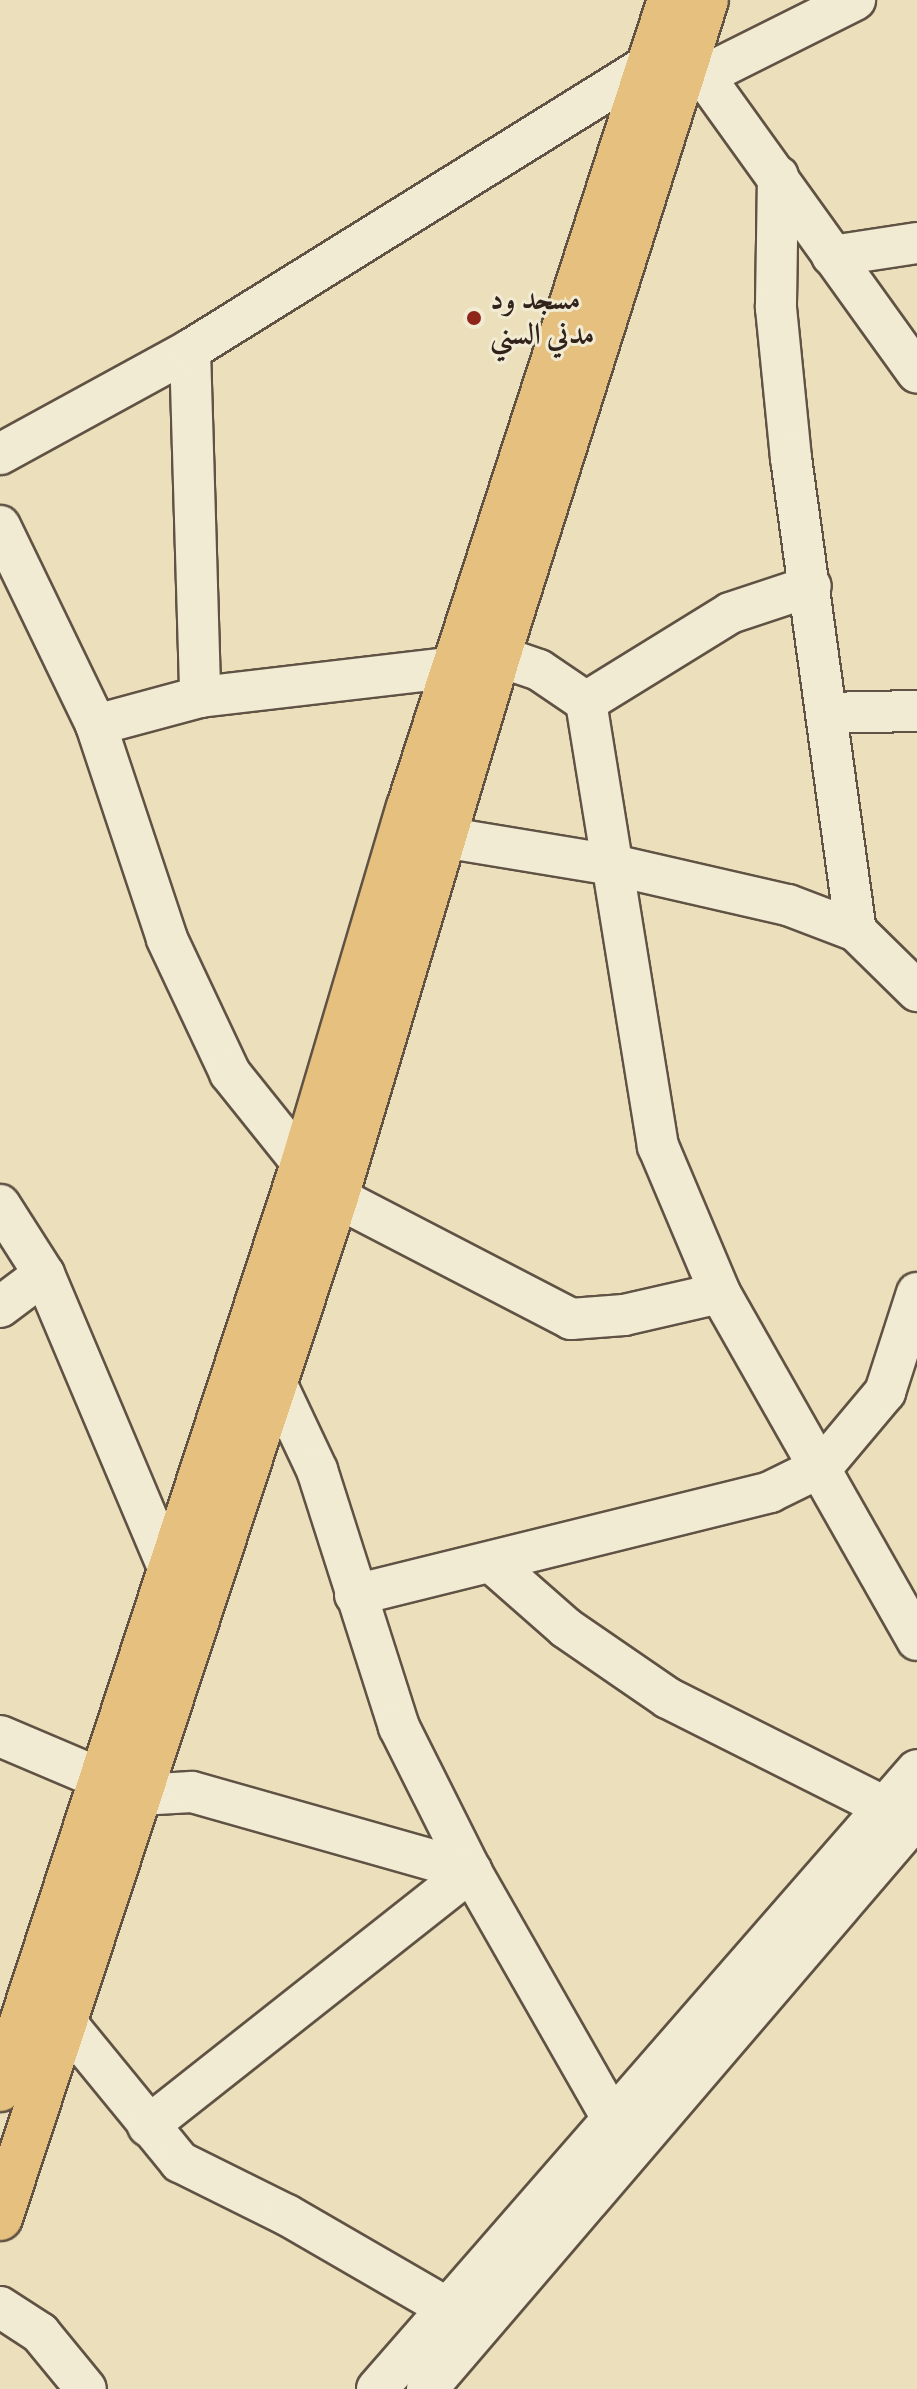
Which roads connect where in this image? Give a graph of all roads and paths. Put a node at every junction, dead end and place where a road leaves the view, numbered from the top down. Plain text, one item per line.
1 (706, 0) edge
2 (855, 0) edge
3 (661, 7) edge
4 (682, 65) junction
5 (778, 176) junction
6 (917, 243) edge
7 (832, 256) junction
8 (190, 350) junction
9 (917, 372) edge
10 (0, 454) edge
11 (0, 526) edge
12 (811, 586) junction
13 (498, 656) junction
14 (455, 667) junction
15 (200, 697) junction
16 (586, 702) junction
17 (917, 711) edge
18 (826, 713) junction
19 (96, 725) junction
20 (443, 837) junction
21 (613, 865) junction
22 (856, 931) junction
23 (917, 991) edge
24 (303, 1164) junction
25 (336, 1197) junction
26 (0, 1205) edge
27 (44, 1274) junction
28 (720, 1293) junction
29 (917, 1293) edge
30 (0, 1307) edge
31 (274, 1379) junction
32 (823, 1466) junction
33 (491, 1562) junction
34 (170, 1573) junction
35 (355, 1595) junction
36 (917, 1640) edge
37 (0, 1736) edge
38 (917, 1770) edge
39 (119, 1787) junction
40 (901, 1812) edge
41 (471, 1871) junction
42 (62, 2018) junction
43 (0, 2089) edge
44 (614, 2122) junction
45 (148, 2126) junction
46 (0, 2218) edge
47 (0, 2307) edge
48 (449, 2309) junction
49 (86, 2389) edge
50 (377, 2389) edge
51 (427, 2389) edge

1 - 4 main road
2 - 4 street
3 - 4 main road
4 - 5 street
4 - 8 street
4 - 13 main road
4 - 14 main road
5 - 7 street
5 - 12 street
6 - 7 street
7 - 9 street
8 - 10 street
8 - 15 street
11 - 19 street
12 - 16 street
12 - 18 street
13 - 16 street
13 - 20 main road
14 - 15 street
14 - 24 main road
15 - 19 street
16 - 21 street
17 - 18 street
18 - 22 street
19 - 24 street
20 - 21 street
20 - 25 main road
21 - 22 street
21 - 28 street
22 - 23 street
24 - 34 main road
25 - 28 street
25 - 31 main road
26 - 27 street
27 - 30 street
27 - 34 street
28 - 32 street
29 - 32 street
31 - 35 street
31 - 39 main road
32 - 33 street
32 - 36 street
33 - 35 street
33 - 40 street
34 - 39 main road
35 - 41 street
37 - 39 street
38 - 40 street
39 - 41 street
39 - 42 main road
39 - 43 main road
40 - 44 street
40 - 51 street
41 - 44 street
41 - 45 street
42 - 45 street
42 - 46 main road
44 - 48 street
45 - 48 street
47 - 49 street
48 - 50 street

